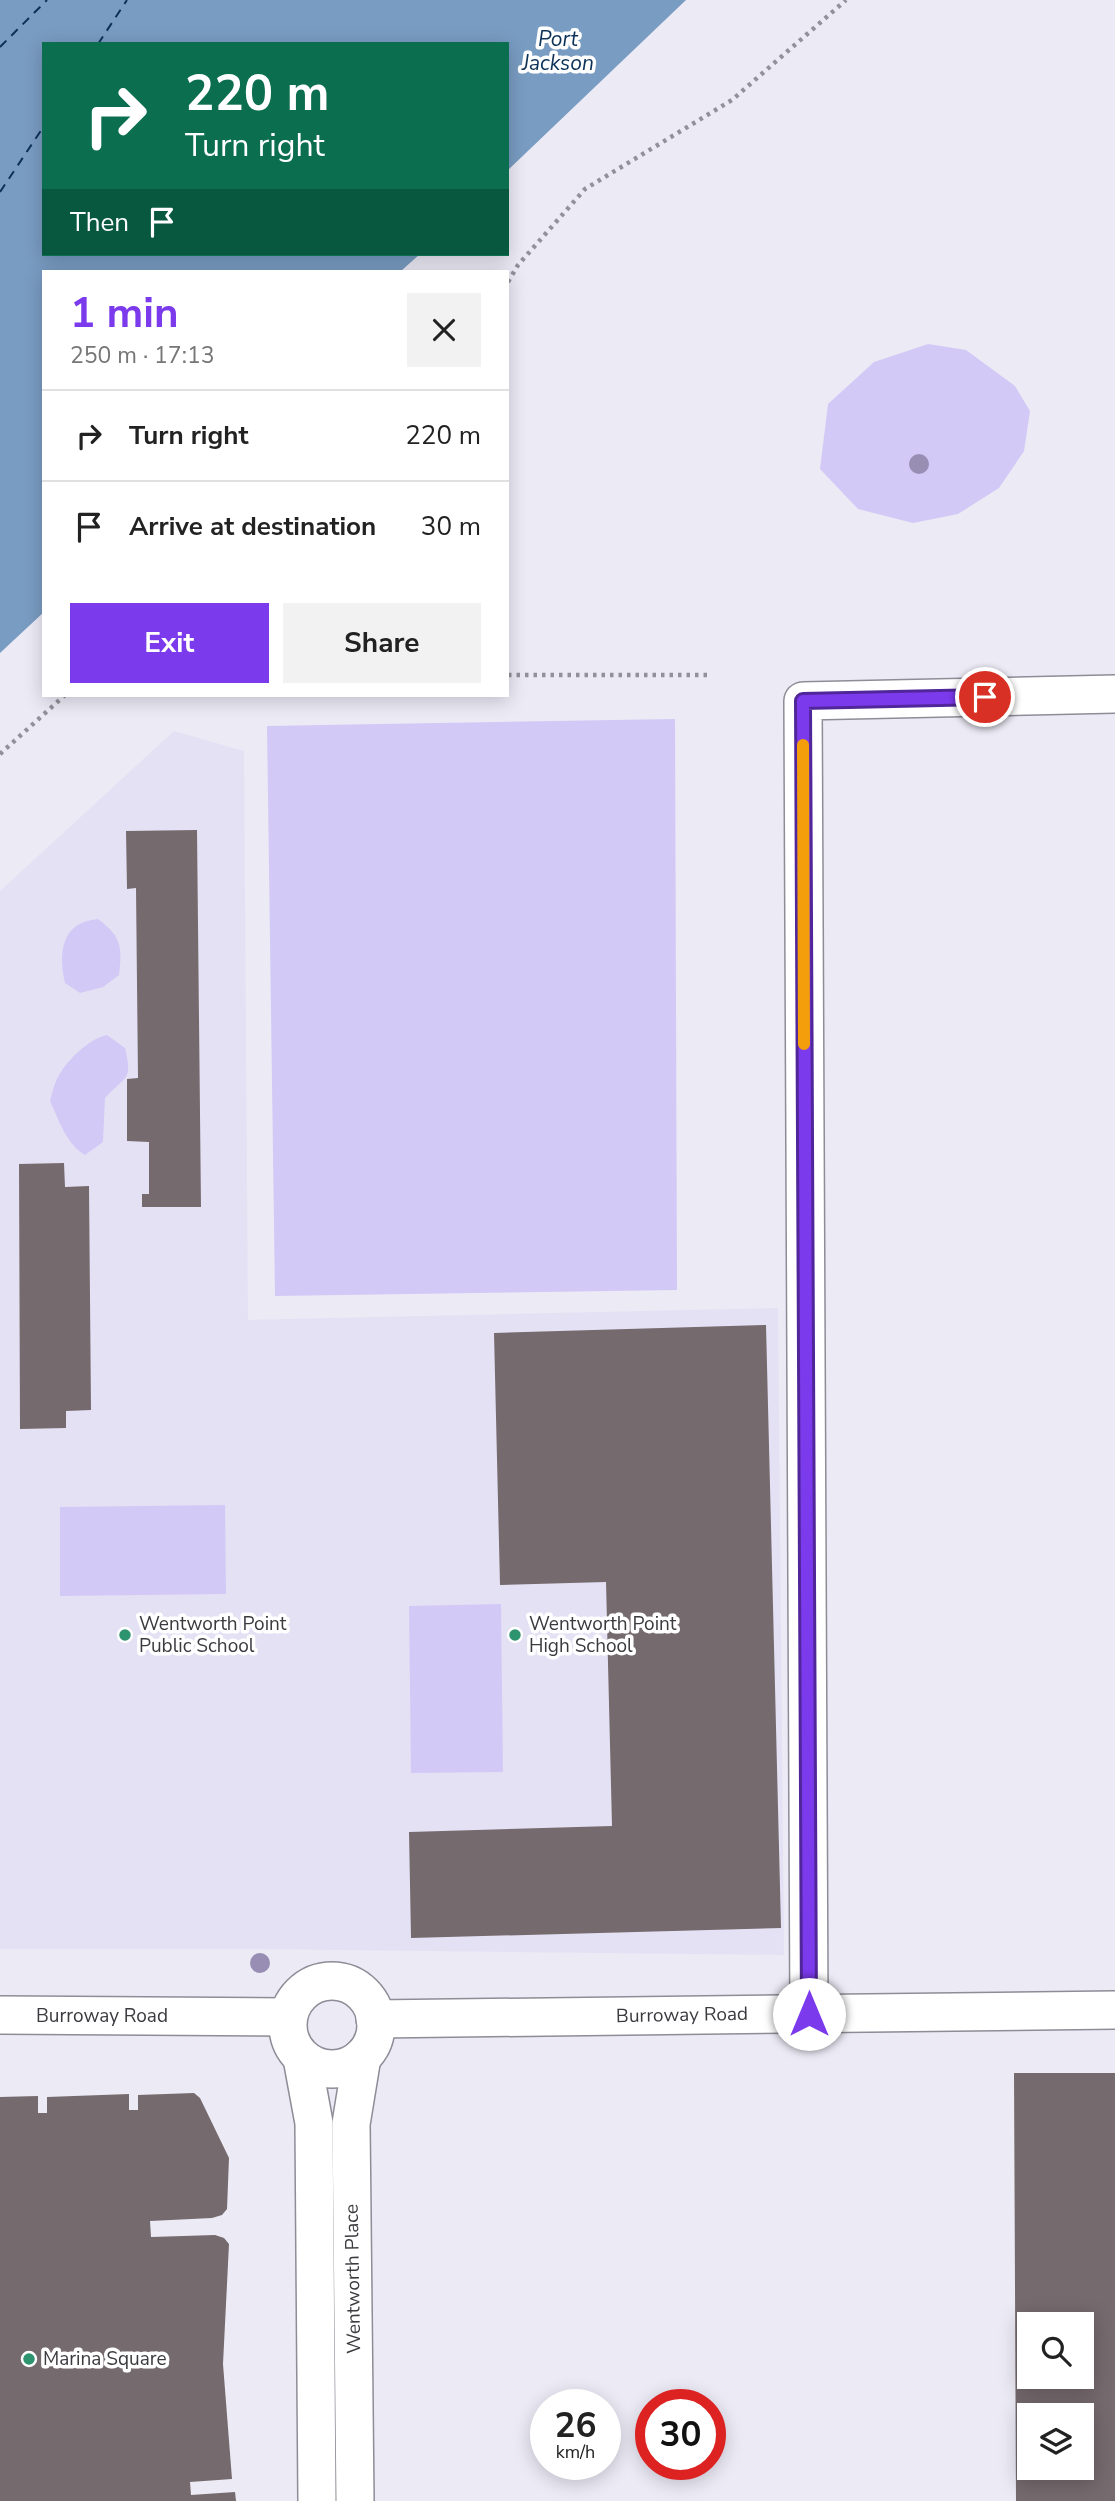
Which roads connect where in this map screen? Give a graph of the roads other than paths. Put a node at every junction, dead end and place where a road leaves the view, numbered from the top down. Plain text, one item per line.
1 (1115, 694) edge
2 (1115, 2010) edge
3 (809, 2014) junction
4 (0, 2015) edge
5 (288, 2017) junction
6 (375, 2019) junction
7 (362, 2057) junction
8 (302, 2058) junction
9 (317, 2501) edge
10 (355, 2501) edge

1 - 3 street
2 - 3 street, Burroway Road
3 - 6 street, Burroway Road
4 - 5 street, Burroway Road
5 - 6 street
5 - 8 street
6 - 7 street
7 - 8 street
7 - 10 street, Wentworth Place
8 - 9 street, Wentworth Place

